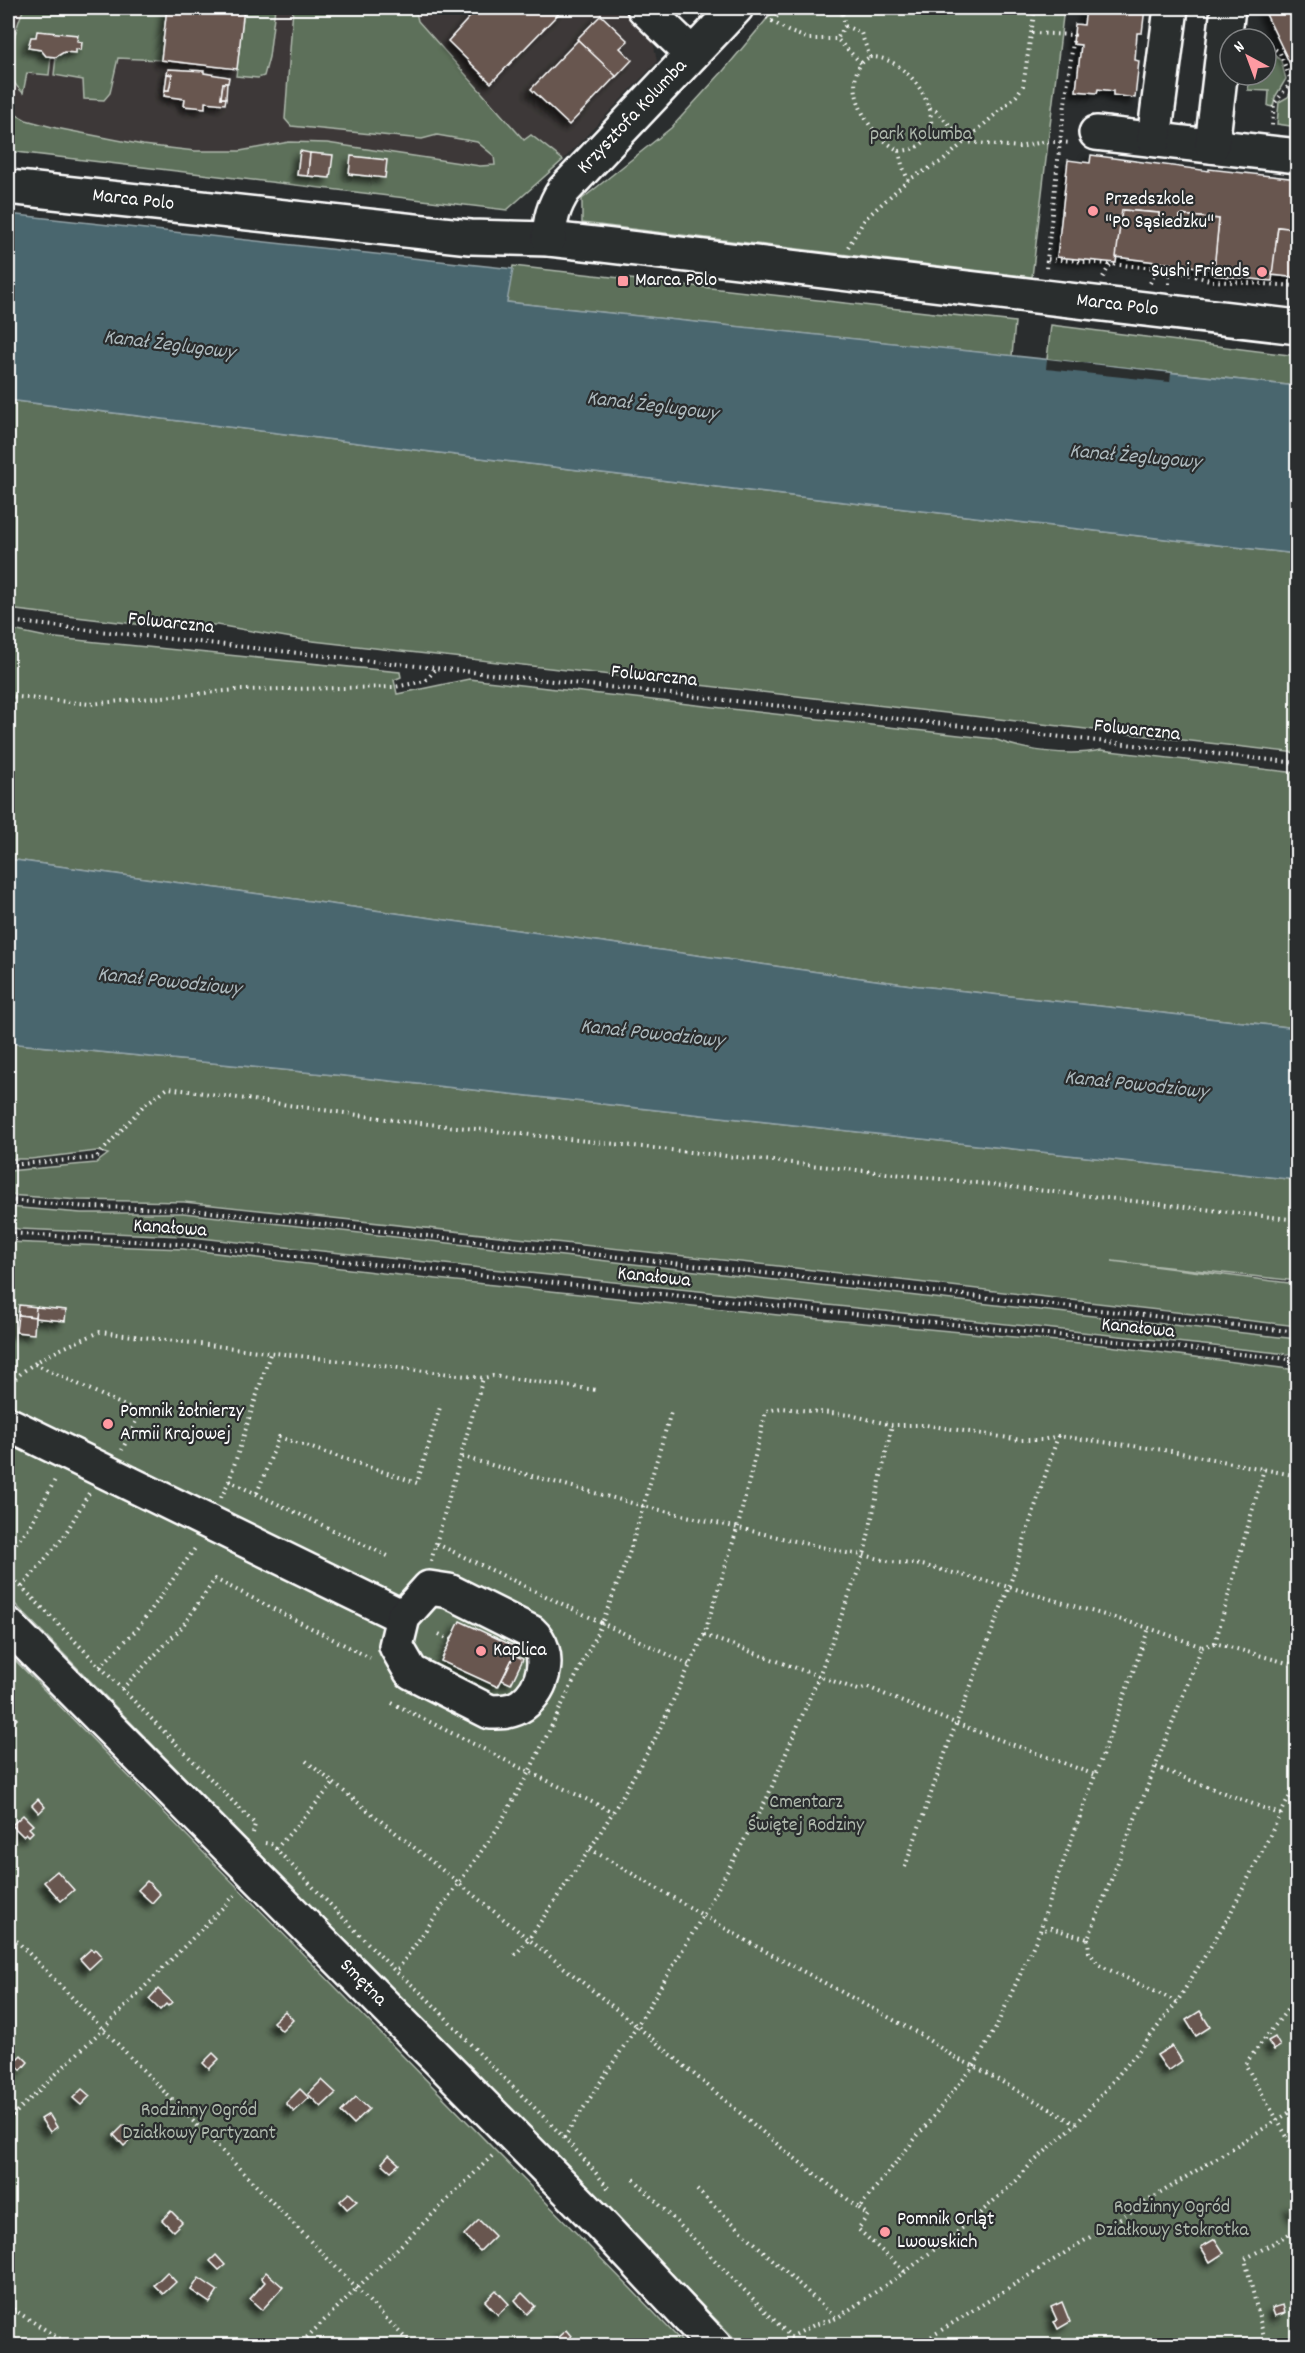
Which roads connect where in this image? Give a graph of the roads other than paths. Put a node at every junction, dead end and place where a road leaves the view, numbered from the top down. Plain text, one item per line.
1 (644, 8) edge
2 (1171, 8) edge
3 (1227, 8) edge
4 (747, 10) edge
5 (692, 54) junction
6 (1096, 133) dead end
7 (1154, 140) junction
8 (1212, 146) junction
9 (1283, 154) edge
10 (8, 187) edge
11 (549, 239) junction
12 (1298, 327) edge
13 (8, 1424) edge
14 (403, 1617) junction
15 (8, 1625) edge
16 (715, 2346) edge

1 - 5 street
2 - 7 street
3 - 8 street
4 - 5 street, Krzysztofa Kolumba
5 - 11 street, Krzysztofa Kolumba
6 - 7 street
7 - 8 street
8 - 9 street
10 - 11 street, Marca Polo
11 - 12 street, Marca Polo
13 - 14 street
14 - 14 street
15 - 16 street, Smętna

